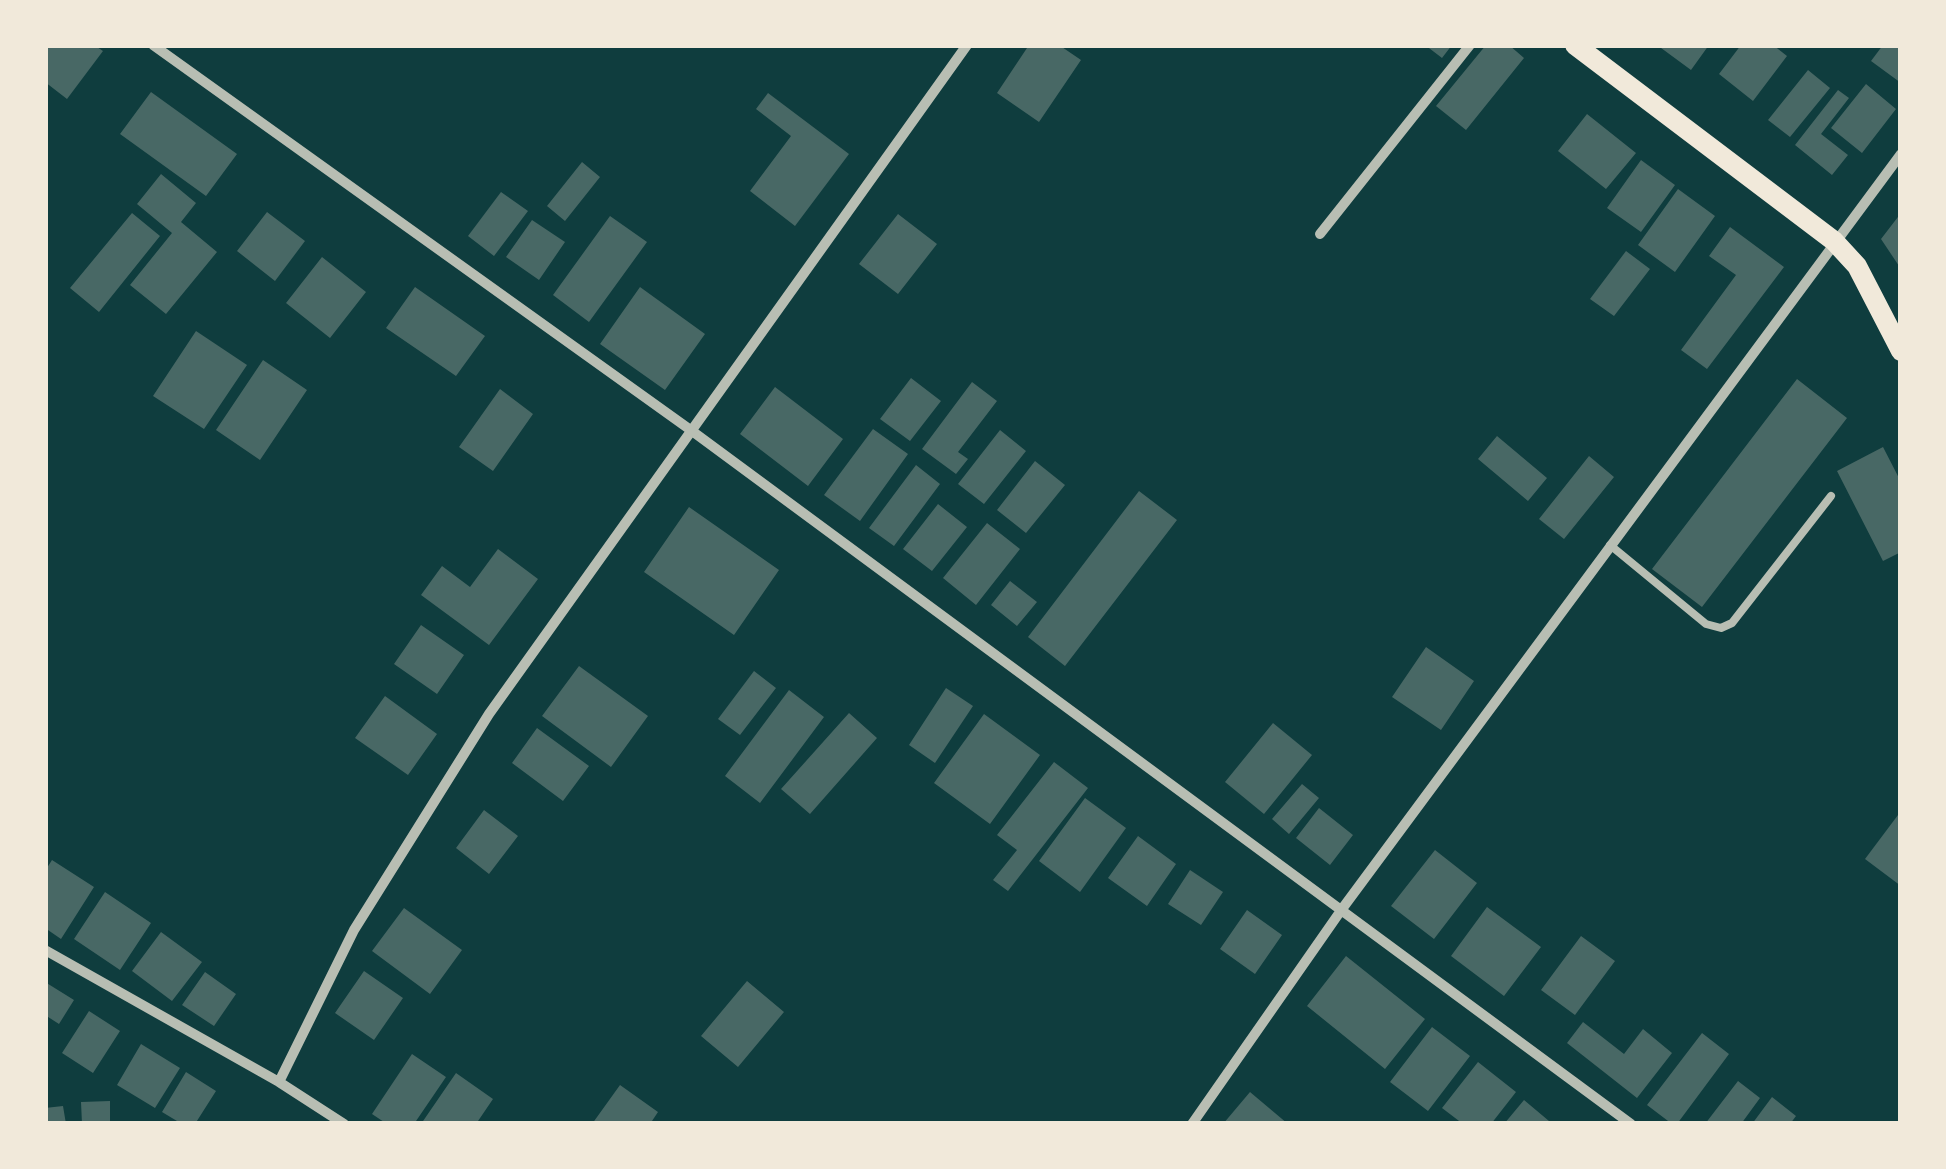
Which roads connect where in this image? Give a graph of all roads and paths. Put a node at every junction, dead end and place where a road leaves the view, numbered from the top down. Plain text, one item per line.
1 (153, 45) edge
2 (967, 45) edge
3 (1470, 45) edge
4 (1575, 45) edge
5 (1901, 154) edge
6 (1320, 234) dead end
7 (1834, 241) junction
8 (1901, 351) edge
9 (692, 431) junction
10 (1831, 496) dead end
11 (1610, 545) junction
12 (1342, 909) junction
13 (45, 950) edge
14 (279, 1082) junction
15 (344, 1124) edge
16 (1192, 1124) edge
17 (1631, 1124) edge

1 - 9 street
2 - 9 street
3 - 6 street
4 - 7 main road
5 - 7 street
7 - 8 main road
7 - 11 street
9 - 12 street
9 - 14 street
10 - 11 lane
11 - 12 street
12 - 16 street
12 - 17 street
13 - 14 street
14 - 15 street

